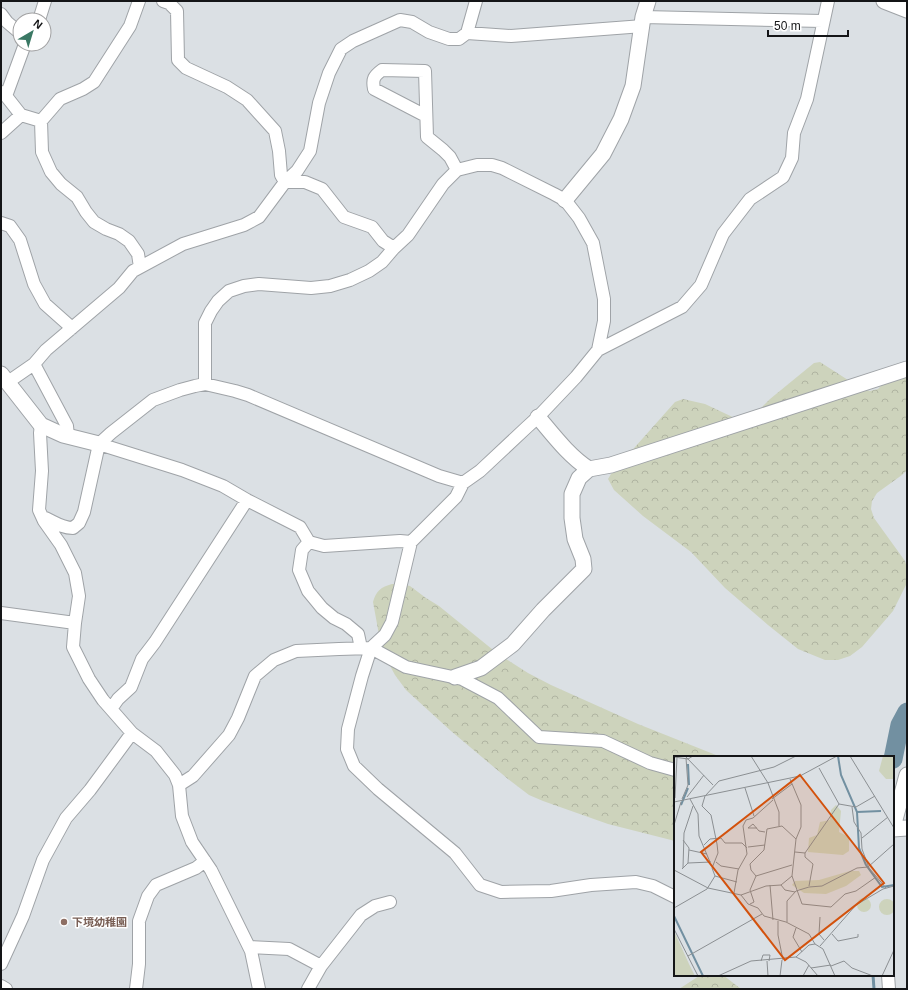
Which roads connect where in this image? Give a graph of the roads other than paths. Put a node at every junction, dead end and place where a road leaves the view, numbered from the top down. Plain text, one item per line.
1 (45, 1) edge
2 (139, 1) edge
3 (163, 1) edge
4 (476, 1) edge
5 (648, 1) edge
6 (828, 1) edge
7 (884, 1) edge
8 (907, 10) edge
9 (42, 12) edge
10 (1, 14) edge
11 (823, 21) junction
12 (643, 22) junction
13 (12, 26) edge
14 (467, 33) junction
15 (22, 52) edge
16 (4, 94) edge
17 (21, 115) junction
18 (426, 116) junction
19 (41, 121) junction
20 (1, 133) edge
21 (457, 170) junction
22 (285, 182) junction
23 (565, 200) junction
24 (1, 223) edge
25 (394, 248) junction
26 (140, 267) junction
27 (72, 328) junction
28 (598, 350) junction
29 (34, 364) junction
30 (907, 370) edge
31 (4, 378) edge
32 (205, 384) junction
33 (538, 417) junction
34 (41, 425) junction
35 (68, 436) junction
36 (99, 444) junction
37 (589, 469) junction
38 (463, 483) junction
39 (247, 500) junction
40 (42, 516) junction
41 (309, 542) junction
42 (411, 542) junction
43 (1, 613) edge
44 (75, 623) junction
45 (366, 648) junction
46 (455, 677) junction
47 (111, 709) junction
48 (132, 732) junction
49 (674, 770) edge
50 (907, 775) edge
51 (179, 785) junction
52 (894, 824) edge
53 (894, 828) edge
54 (907, 828) edge
55 (205, 861) junction
56 (674, 896) edge
57 (390, 902) dead end
58 (250, 947) junction
59 (1, 964) edge
60 (321, 966) junction
61 (888, 976) edge
62 (1, 986) edge
63 (6, 989) edge
64 (136, 989) edge
65 (259, 989) edge
66 (308, 989) edge
67 (889, 989) edge

1 - 9 street
2 - 19 street
3 - 22 street
4 - 14 street
5 - 12 street
6 - 11 street
7 - 8 street
10 - 13 street
11 - 12 street
11 - 28 street
12 - 14 street
12 - 23 street
14 - 22 street
15 - 16 street
16 - 17 street
17 - 19 street
17 - 20 street
18 - 18 street
18 - 21 street
19 - 26 street
21 - 23 street
21 - 25 street
22 - 25 street
22 - 26 street
23 - 28 street
24 - 27 street
25 - 32 street
26 - 27 street
27 - 29 street
28 - 33 street
29 - 31 street
29 - 35 street
30 - 37 street
31 - 34 street
32 - 36 street
32 - 38 street
33 - 37 street
33 - 38 street
34 - 35 street
34 - 40 street
35 - 36 street
36 - 39 street
36 - 40 street
37 - 46 street
38 - 42 street
39 - 41 street
39 - 47 street
40 - 44 street
41 - 42 street
41 - 45 street
42 - 45 street
43 - 44 street
44 - 47 street
45 - 46 street
45 - 51 street
45 - 56 street
46 - 49 street
47 - 48 street
48 - 51 street
48 - 59 street
50 - 52 street
51 - 55 street
53 - 54 street
55 - 58 street
55 - 64 street
57 - 60 street
58 - 60 street
58 - 65 street
60 - 66 street
61 - 67 street
62 - 63 street

